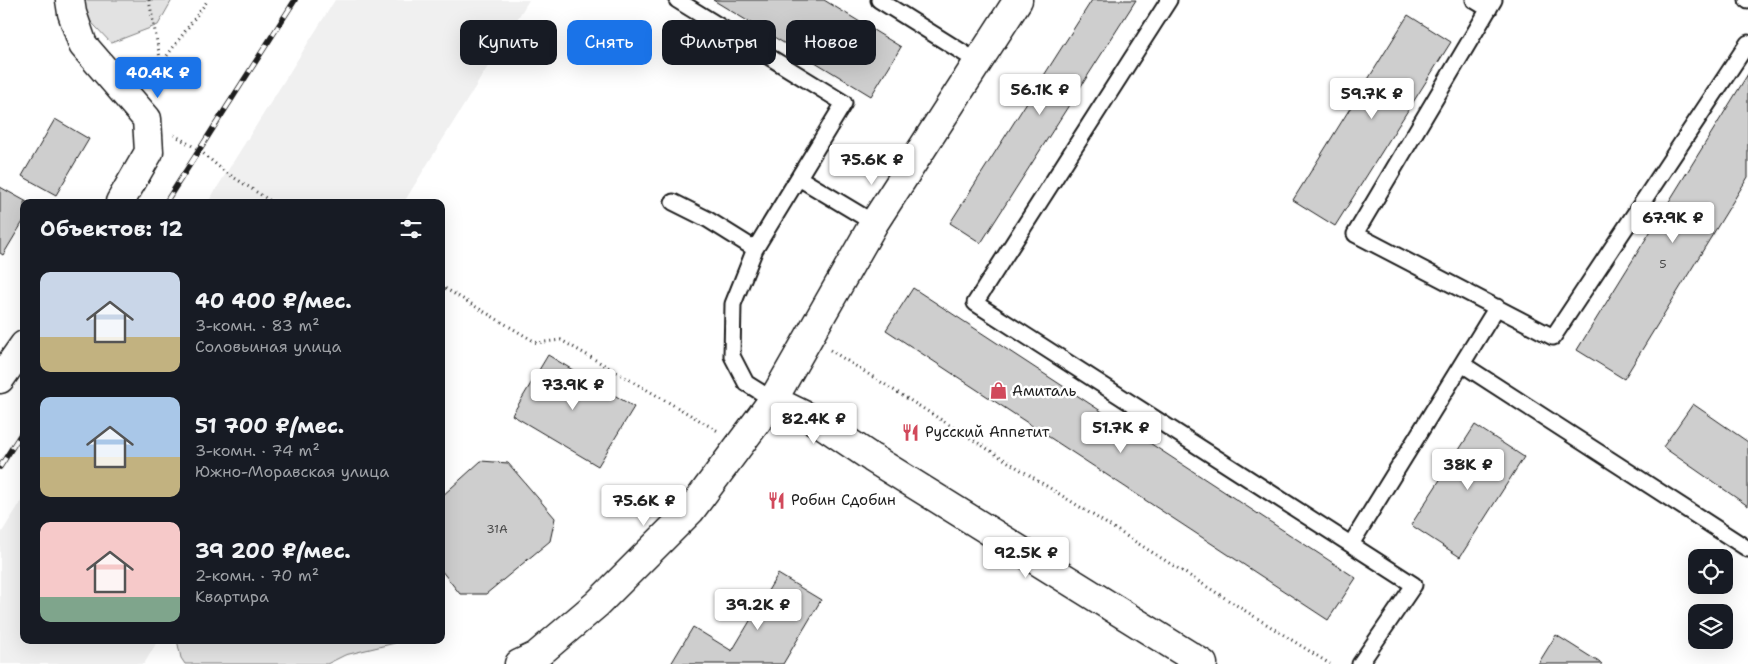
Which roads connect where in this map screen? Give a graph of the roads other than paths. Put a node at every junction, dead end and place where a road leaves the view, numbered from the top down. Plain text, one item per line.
1 (70, 0) edge
2 (677, 0) edge
3 (879, 0) edge
4 (1018, 0) edge
5 (1169, 0) edge
6 (1474, 0) edge
7 (1491, 4) edge
8 (1748, 43) edge
9 (978, 62) junction
10 (799, 178) junction
11 (122, 199) edge
12 (673, 202) dead end
13 (874, 223) junction
14 (755, 249) junction
15 (1497, 307) junction
16 (20, 351) edge
17 (1462, 364) junction
18 (0, 379) edge
19 (773, 400) junction
20 (1351, 544) junction
21 (1748, 549) edge
22 (519, 664) edge
23 (1203, 664) edge
24 (1360, 664) edge

1 - 11 street
2 - 10 lane
3 - 9 lane
4 - 9 street
5 - 20 lane
6 - 7 lane
7 - 15 lane
8 - 15 lane
9 - 13 street
10 - 13 lane
10 - 14 lane
12 - 14 lane
13 - 19 street
14 - 19 lane
15 - 17 lane
16 - 18 street
17 - 20 lane
17 - 21 lane
19 - 22 street
19 - 23 street
20 - 24 lane

